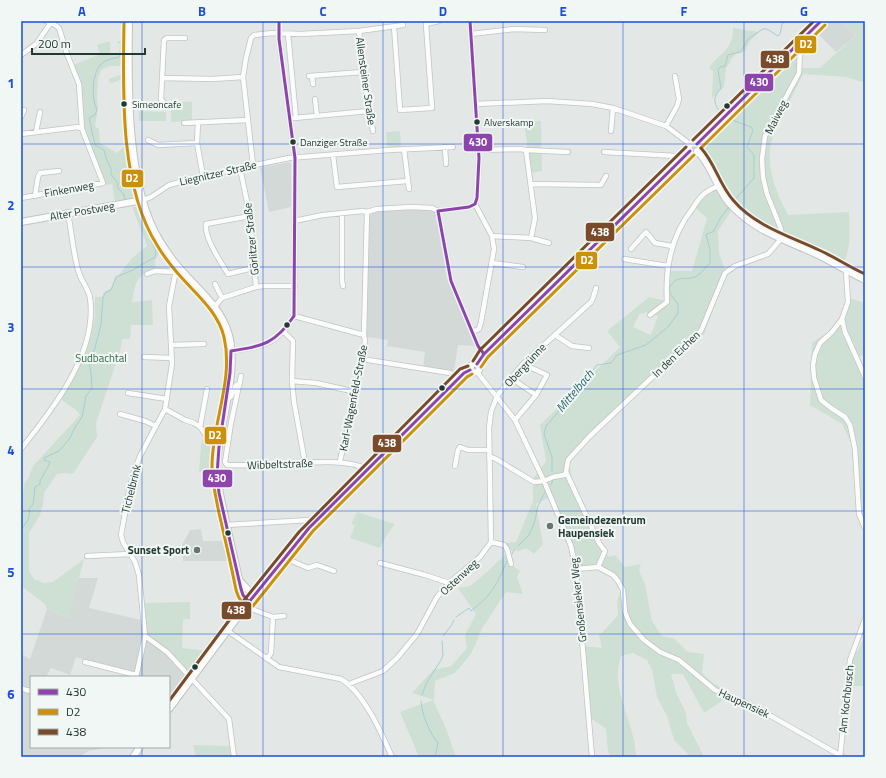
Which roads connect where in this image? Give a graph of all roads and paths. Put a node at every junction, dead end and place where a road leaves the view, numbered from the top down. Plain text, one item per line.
1 (49, 21) edge
2 (129, 21) edge
3 (279, 21) edge
4 (439, 21) edge
5 (470, 21) edge
6 (821, 21) edge
7 (394, 26) junction
8 (403, 26) dead end
9 (545, 30) dead end
10 (359, 31) junction
11 (279, 33) junction
12 (288, 34) junction
13 (471, 34) junction
14 (185, 38) dead end
15 (798, 43) junction
16 (21, 55) edge
17 (363, 72) junction
18 (675, 76) dead end
19 (243, 77) junction
20 (162, 78) junction
21 (313, 84) dead end
22 (315, 99) dead end
23 (476, 104) junction
24 (168, 105) dead end
25 (613, 108) junction
26 (24, 110) dead end
27 (400, 110) junction
28 (369, 111) junction
29 (40, 112) dead end
30 (317, 116) junction
31 (400, 116) dead end
32 (21, 117) edge
33 (293, 119) junction
34 (248, 120) junction
35 (184, 123) dead end
36 (198, 123) junction
37 (666, 126) junction
38 (82, 129) junction
39 (373, 131) dead end
40 (611, 131) dead end
41 (36, 132) junction
42 (21, 134) edge
43 (148, 140) dead end
44 (197, 143) junction
45 (690, 144) junction
46 (697, 144) junction
47 (445, 147) junction
48 (454, 147) dead end
49 (404, 149) junction
50 (479, 150) junction
51 (526, 150) junction
52 (690, 151) junction
53 (568, 152) dead end
54 (604, 152) dead end
55 (697, 152) junction
56 (333, 155) junction
57 (295, 158) junction
58 (682, 159) junction
59 (446, 164) dead end
60 (253, 165) junction
61 (240, 168) junction
62 (59, 171) dead end
63 (203, 176) junction
64 (606, 176) dead end
65 (407, 182) junction
66 (532, 184) junction
67 (718, 186) junction
68 (409, 189) dead end
69 (35, 196) junction
70 (21, 198) edge
71 (143, 200) junction
72 (475, 204) junction
73 (369, 211) junction
74 (438, 211) junction
75 (342, 213) junction
76 (68, 214) junction
77 (250, 216) junction
78 (294, 221) junction
79 (21, 222) edge
80 (492, 236) junction
81 (531, 238) junction
82 (781, 239) junction
83 (550, 243) dead end
84 (672, 246) junction
85 (630, 249) dead end
86 (624, 259) dead end
87 (492, 262) junction
88 (177, 265) junction
89 (668, 266) junction
90 (523, 267) dead end
91 (253, 268) junction
92 (846, 271) junction
93 (175, 272) junction
94 (147, 274) dead end
95 (865, 280) edge
96 (215, 284) dead end
97 (295, 286) junction
98 (343, 286) dead end
99 (256, 287) junction
100 (596, 288) dead end
101 (222, 298) junction
102 (214, 306) junction
103 (650, 314) dead end
104 (294, 316) junction
105 (842, 319) junction
106 (284, 332) junction
107 (472, 332) junction
108 (364, 335) junction
109 (555, 335) junction
110 (204, 344) dead end
111 (172, 345) junction
112 (589, 348) dead end
113 (231, 351) junction
114 (484, 354) junction
115 (144, 357) dead end
116 (172, 358) junction
117 (362, 359) junction
118 (523, 364) junction
119 (473, 371) junction
120 (241, 376) dead end
121 (865, 377) edge
122 (460, 378) junction
123 (511, 378) junction
124 (292, 381) junction
125 (240, 383) junction
126 (207, 389) dead end
127 (356, 392) junction
128 (128, 393) dead end
129 (536, 395) junction
130 (497, 396) junction
131 (166, 399) junction
132 (226, 399) junction
133 (165, 409) junction
134 (120, 414) dead end
135 (515, 420) junction
136 (156, 426) junction
137 (200, 427) junction
138 (219, 447) junction
139 (21, 449) edge
140 (489, 450) junction
141 (489, 456) junction
142 (340, 461) junction
143 (305, 463) junction
144 (455, 466) dead end
145 (368, 469) junction
146 (566, 472) junction
147 (544, 481) junction
148 (316, 522) junction
149 (226, 525) junction
150 (865, 528) edge
151 (491, 542) junction
152 (130, 554) junction
153 (87, 556) dead end
154 (285, 558) junction
155 (380, 563) dead end
156 (511, 564) dead end
157 (598, 566) junction
158 (576, 569) junction
159 (334, 571) dead end
160 (240, 580) junction
161 (449, 583) junction
162 (264, 584) junction
163 (245, 588) junction
164 (254, 596) junction
165 (248, 604) junction
166 (284, 616) dead end
167 (273, 617) junction
168 (865, 619) edge
169 (228, 631) junction
170 (145, 636) junction
171 (267, 659) junction
172 (85, 662) dead end
173 (136, 676) edge
174 (192, 679) junction
175 (349, 684) junction
176 (170, 708) edge
177 (139, 748) edge
178 (133, 757) edge
179 (234, 757) edge
180 (392, 757) edge
181 (592, 757) edge
182 (841, 757) edge

1 - 16 street
1 - 38 street
2 - 71 street
3 - 11 street
4 - 27 street
5 - 13 street
6 - 15 street
7 - 8 street
7 - 10 street
7 - 27 street
9 - 13 street
10 - 12 street
10 - 17 street, Allensteiner Straße
11 - 12 street
11 - 19 street
11 - 33 street
12 - 33 street
13 - 23 street
14 - 20 street
15 - 46 street
15 - 82 street, Maiweg
17 - 21 street
17 - 28 street, Allensteiner Straße
18 - 37 street
19 - 20 street
19 - 34 street
20 - 24 street
22 - 30 street
23 - 25 street
23 - 50 street
25 - 37 street
25 - 40 street
26 - 32 street
27 - 31 street
28 - 30 street
28 - 39 street, Allensteiner Straße
29 - 41 street
30 - 33 street
33 - 57 street
34 - 36 street
34 - 60 street
35 - 36 street
36 - 44 street
37 - 45 street
38 - 41 street
38 - 69 street, Finkenweg
41 - 42 street
43 - 44 street
44 - 63 street
45 - 46 street
45 - 52 street
46 - 55 street
47 - 48 street, Liegnitzer Straße
47 - 49 street, Liegnitzer Straße
47 - 59 street
49 - 56 street, Liegnitzer Straße
49 - 65 street
50 - 51 street
50 - 72 street
51 - 53 street
51 - 66 street
52 - 55 street
52 - 58 street
54 - 58 street
55 - 67 street
56 - 57 street, Liegnitzer Straße
56 - 65 street
57 - 60 street, Liegnitzer Straße
57 - 78 street
58 - 114 street
60 - 61 street, Liegnitzer Straße
61 - 63 street, Liegnitzer Straße
61 - 77 street, Görlitzer Straße
62 - 69 street, Finkenweg
63 - 71 street, Liegnitzer Straße
64 - 66 street
65 - 68 street
66 - 81 street
67 - 82 street
67 - 84 street
69 - 70 street, Finkenweg
71 - 76 street, Alter Postweg
71 - 88 street
72 - 74 street
72 - 80 street
73 - 74 street
73 - 75 street
73 - 108 street, Karl-Wagenfeld-Straße
74 - 107 street
75 - 78 street
75 - 98 street
76 - 79 street, Alter Postweg
76 - 139 street
77 - 91 street, Görlitzer Straße
77 - 91 street
78 - 97 street
80 - 81 street
80 - 87 street
81 - 83 street
82 - 92 street
82 - 146 street, In den Eichen
84 - 85 street
84 - 89 street
86 - 89 street
87 - 90 street
87 - 107 street
88 - 93 street, Tichelbrink
88 - 102 street
89 - 103 street
91 - 99 street, Görlitzer Straße
92 - 95 street
92 - 105 street
93 - 94 street
93 - 111 street, Tichelbrink
96 - 101 street
97 - 99 street
97 - 104 street
99 - 101 street
100 - 109 street, Obergrünne
101 - 102 street
102 - 113 street
104 - 106 street
104 - 108 street, Karl-Wagenfeld-Straße
105 - 121 street
105 - 150 street
106 - 113 street
106 - 124 street
107 - 114 street
108 - 117 street, Karl-Wagenfeld-Straße
109 - 112 street, Obergrünne
109 - 118 street, Obergrünne
110 - 111 street
111 - 116 street, Tichelbrink
113 - 132 street
114 - 119 street
115 - 116 street
116 - 131 street, Tichelbrink
117 - 122 street
117 - 127 street, Karl-Wagenfeld-Straße
118 - 123 street, Obergrünne
118 - 129 street
119 - 122 street
119 - 130 street, Großensieker Weg
120 - 125 street, Wibbeltstraße
122 - 145 street
123 - 129 street
123 - 130 street, Obergrünne
124 - 127 street
124 - 143 street
125 - 132 street
125 - 143 street, Wibbeltstraße
126 - 137 street
127 - 142 street, Karl-Wagenfeld-Straße
128 - 131 street
129 - 135 street
130 - 135 street, Großensieker Weg
130 - 140 street
131 - 133 street, Tichelbrink
132 - 138 street
133 - 136 street, Tichelbrink
133 - 137 street
134 - 136 street
135 - 147 street, Großensieker Weg
136 - 152 street, Tichelbrink
137 - 138 street
138 - 149 street
140 - 141 street
140 - 144 street
141 - 147 street
141 - 151 street
142 - 143 street, Wibbeltstraße
142 - 145 street, Wibbeltstraße
145 - 148 street
146 - 147 street
146 - 157 street
147 - 158 street, Großensieker Weg
148 - 149 street
148 - 154 street
149 - 160 street
151 - 156 street
151 - 161 street, Ostenweg
152 - 153 street
152 - 170 street, Tichelbrink
154 - 159 street
154 - 162 street
155 - 161 street
157 - 158 street
157 - 182 street, Haupensiek
158 - 181 street, Großensieker Weg
160 - 163 street
160 - 165 street
161 - 175 street, Ostenweg
162 - 163 street
162 - 164 street
163 - 164 street
164 - 165 street
165 - 167 street
165 - 169 street
166 - 167 street
167 - 171 street
168 - 182 street, Am Kochbusch
169 - 171 street
169 - 174 street
170 - 173 street, Tichelbrink
170 - 174 street
171 - 175 street
172 - 173 street
174 - 176 street
174 - 179 street
175 - 180 street
177 - 178 street

